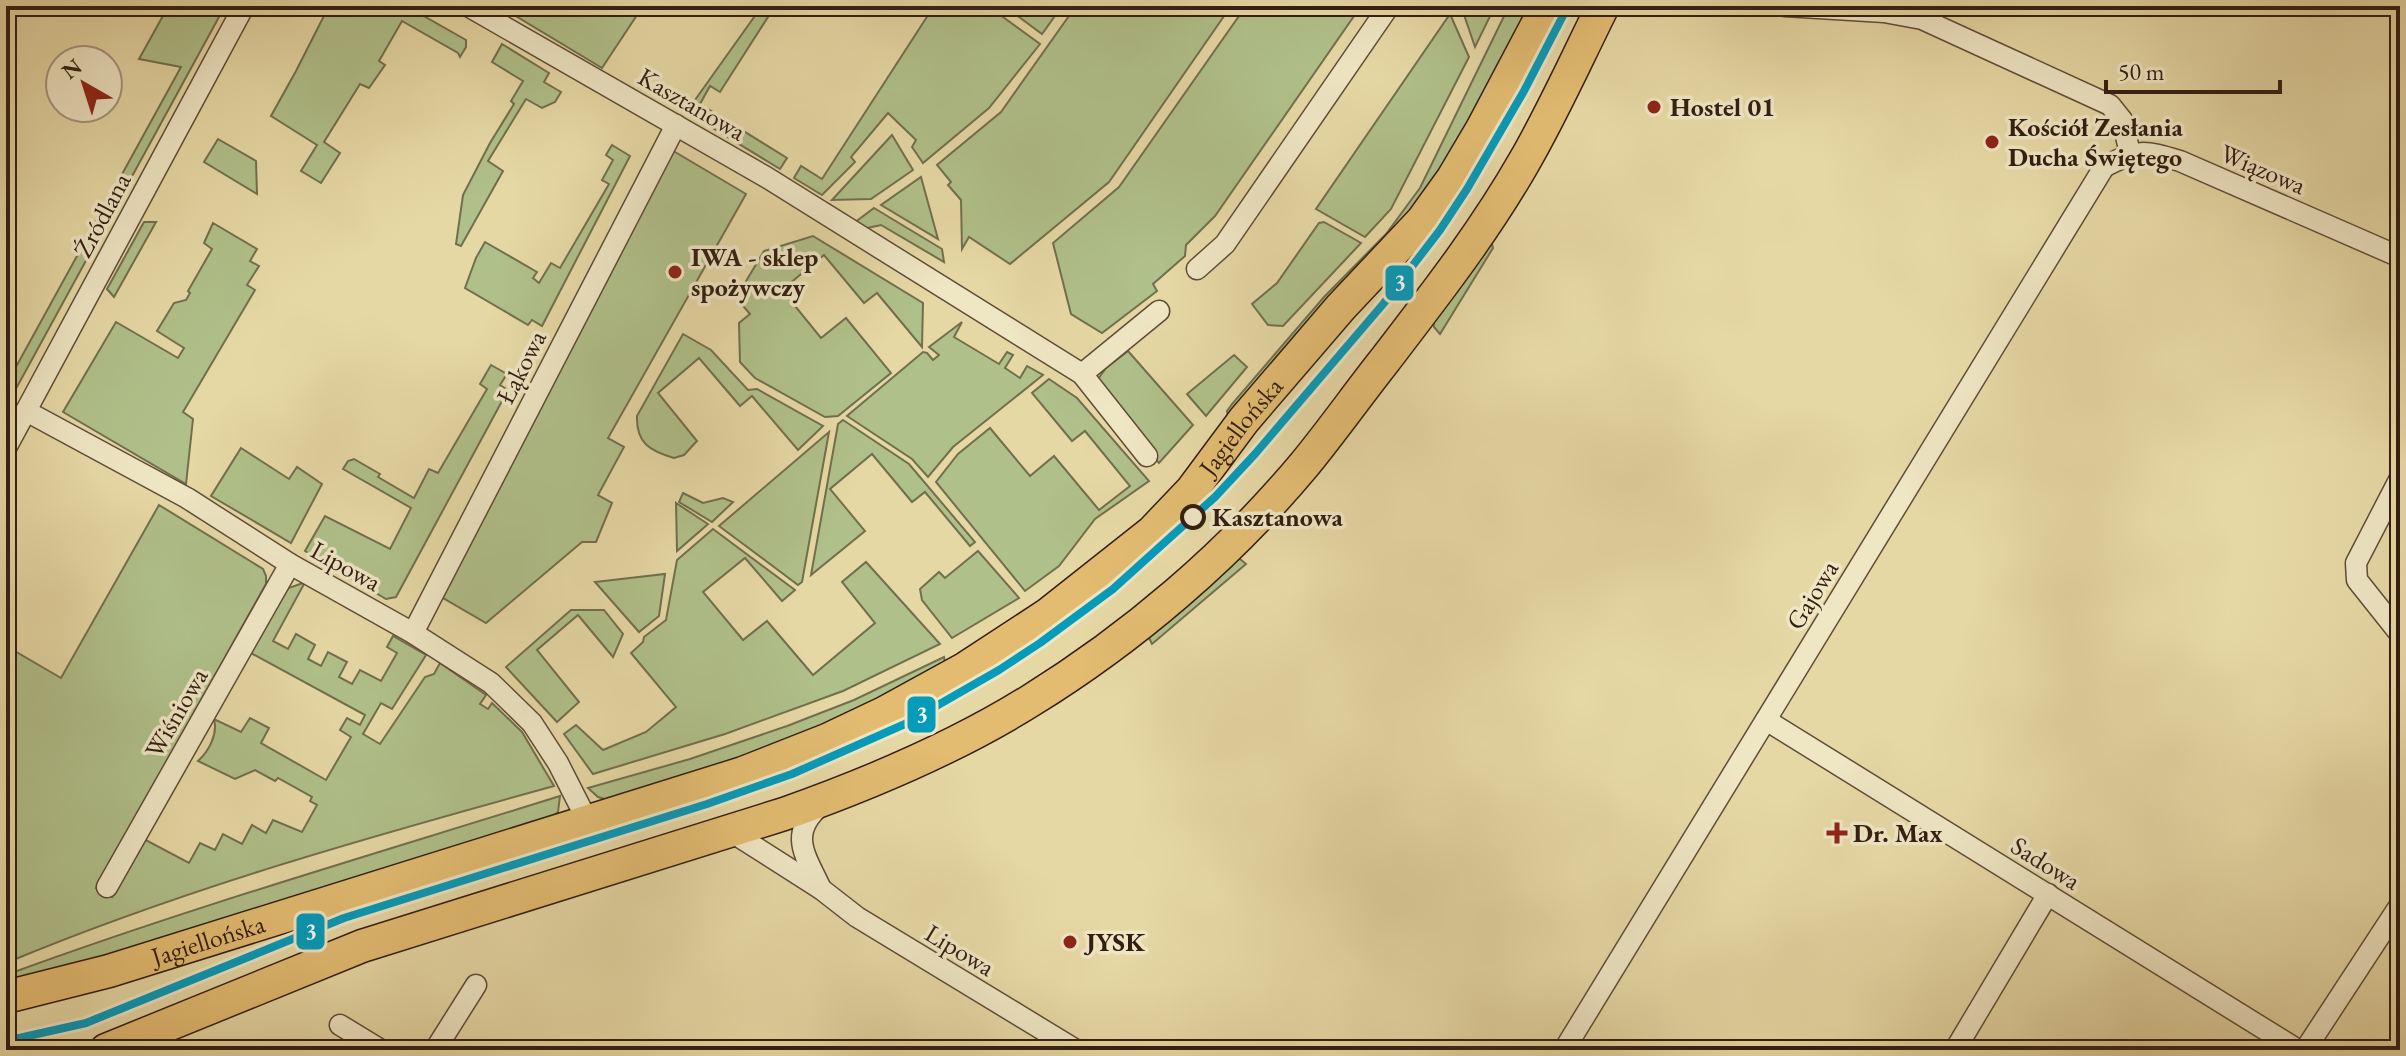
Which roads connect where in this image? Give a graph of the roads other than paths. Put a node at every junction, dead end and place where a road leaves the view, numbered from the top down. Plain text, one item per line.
1 (244, 6) edge
2 (468, 6) edge
3 (1389, 6) edge
4 (1547, 6) edge
5 (1603, 6) edge
6 (1785, 6) edge
7 (676, 125) junction
8 (2130, 153) junction
9 (2400, 257) edge
10 (1197, 269) dead end
11 (1159, 311) dead end
12 (1082, 374) junction
13 (26, 411) junction
14 (6, 448) edge
15 (1147, 456) dead end
16 (2400, 478) edge
17 (290, 564) junction
18 (413, 633) junction
19 (2400, 634) edge
20 (1766, 720) junction
21 (829, 798) junction
22 (588, 822) junction
23 (730, 831) junction
24 (107, 887) dead end
25 (821, 889) junction
26 (2048, 894) junction
27 (2400, 905) edge
28 (476, 985) dead end
29 (6, 997) edge
30 (340, 1025) dead end
31 (106, 1050) edge
32 (381, 1050) edge
33 (435, 1050) edge
34 (1076, 1050) edge
35 (1564, 1050) edge
36 (1955, 1050) edge
37 (2298, 1050) edge
38 (2305, 1050) edge

1 - 13 street, Źródlana
2 - 7 street, Kasztanowa
3 - 10 street
4 - 22 main road, Jagiellońska
5 - 21 main road
6 - 8 street
7 - 12 street, Kasztanowa
7 - 18 street, Łąkowa
8 - 9 street, Wiązowa
8 - 20 street, Gajowa
11 - 12 street
12 - 15 street, Kasztanowa
13 - 14 street, Źródlana
13 - 17 street, Lipowa
16 - 19 street
17 - 18 street, Lipowa
17 - 24 street, Wiśniowa
18 - 22 street, Lipowa
20 - 26 street, Sadowa
20 - 35 street, Gajowa
21 - 23 main road
21 - 25 street, Lipowa
22 - 29 main road, Jagiellońska
23 - 25 street, Lipowa
23 - 31 main road
25 - 34 street, Lipowa
26 - 36 street
26 - 37 street, Sadowa
27 - 38 street
28 - 33 street
30 - 32 street

